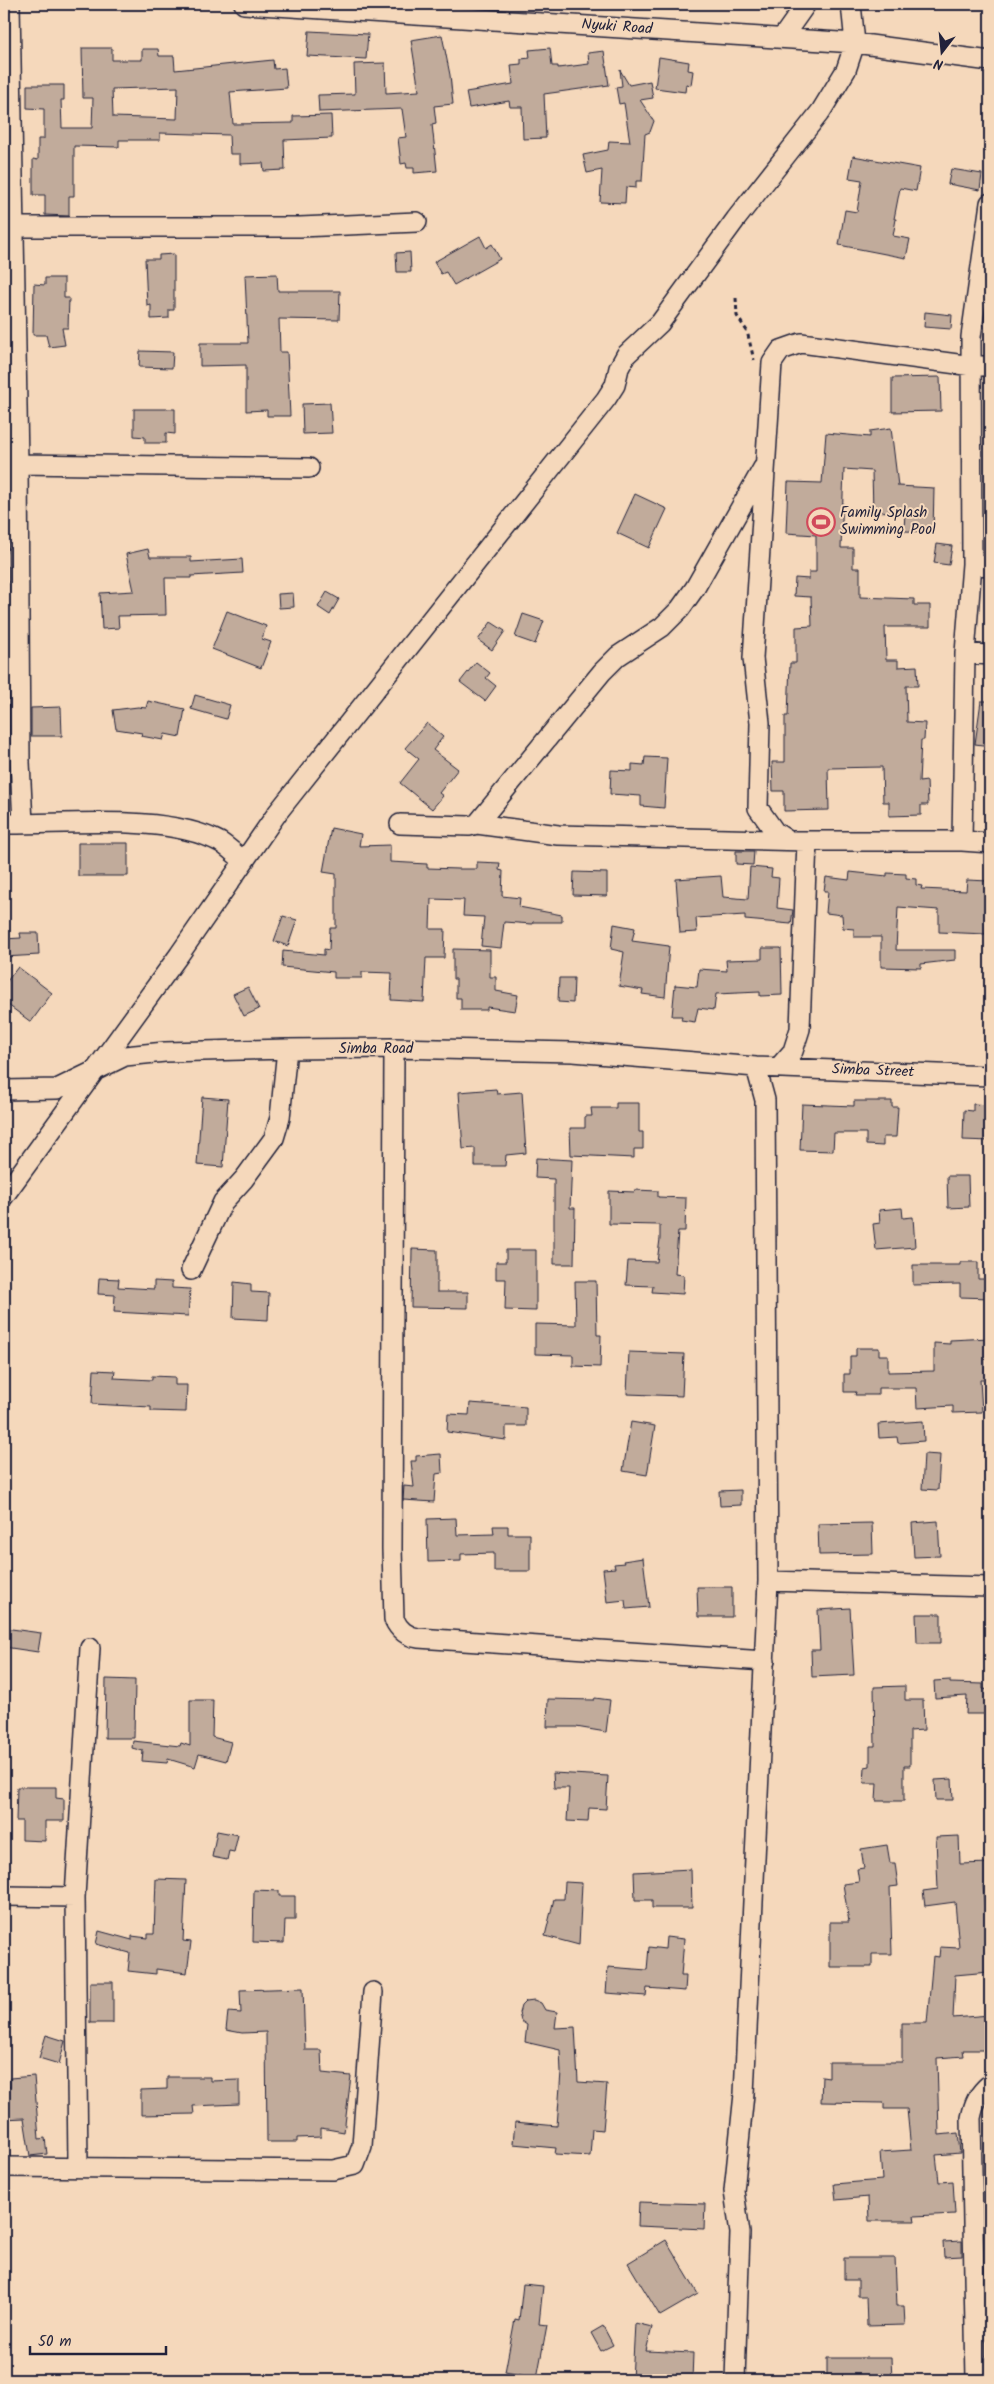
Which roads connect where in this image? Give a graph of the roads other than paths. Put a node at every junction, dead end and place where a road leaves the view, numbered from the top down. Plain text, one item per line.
1 (10, 4) edge
2 (244, 4) edge
3 (806, 4) edge
4 (851, 4) edge
5 (782, 38) junction
6 (855, 43) junction
7 (990, 62) edge
8 (990, 203) edge
9 (417, 222) dead end
10 (15, 227) junction
11 (981, 366) edge
12 (10, 417) edge
13 (765, 463) junction
14 (18, 464) junction
15 (309, 468) dead end
16 (981, 565) edge
17 (965, 653) junction
18 (990, 655) edge
19 (4, 824) edge
20 (23, 824) junction
21 (400, 824) dead end
22 (477, 824) junction
23 (787, 840) junction
24 (807, 841) junction
25 (962, 841) junction
26 (990, 843) edge
27 (244, 861) junction
28 (394, 1048) junction
29 (287, 1049) junction
30 (756, 1066) junction
31 (779, 1068) junction
32 (92, 1072) junction
33 (990, 1076) edge
34 (4, 1090) edge
35 (4, 1196) edge
36 (191, 1270) dead end
37 (768, 1582) junction
38 (990, 1587) edge
39 (90, 1648) dead end
40 (765, 1661) junction
41 (4, 1896) edge
42 (75, 1897) junction
43 (373, 1992) dead end
44 (990, 2084) edge
45 (4, 2166) edge
46 (78, 2166) junction
47 (735, 2380) edge
48 (976, 2380) edge

1 - 10 street
2 - 5 street, Nyuki Road
3 - 5 street
4 - 6 street
5 - 6 street, Nyuki Road
6 - 7 street, Nyuki Road
6 - 27 street
8 - 11 street
9 - 10 street
10 - 12 street
11 - 13 street
11 - 16 street
12 - 14 street
13 - 22 street
13 - 23 street
14 - 15 street
14 - 20 street
16 - 17 street
17 - 18 street
17 - 25 street
19 - 20 street
20 - 27 street
21 - 22 street
22 - 23 street
23 - 24 street
24 - 25 street
24 - 31 street
25 - 26 street
27 - 32 street
28 - 29 street, Simba Road
28 - 30 street, Simba Road
28 - 40 street
29 - 32 street, Simba Road
29 - 36 street
30 - 31 street, Simba Street
30 - 37 street
31 - 33 street, Simba Street
32 - 34 street, Simba Road
32 - 35 street
37 - 38 street
37 - 40 street
39 - 42 street
40 - 47 street
41 - 42 street
42 - 46 street
43 - 46 street
44 - 48 street
45 - 46 street

